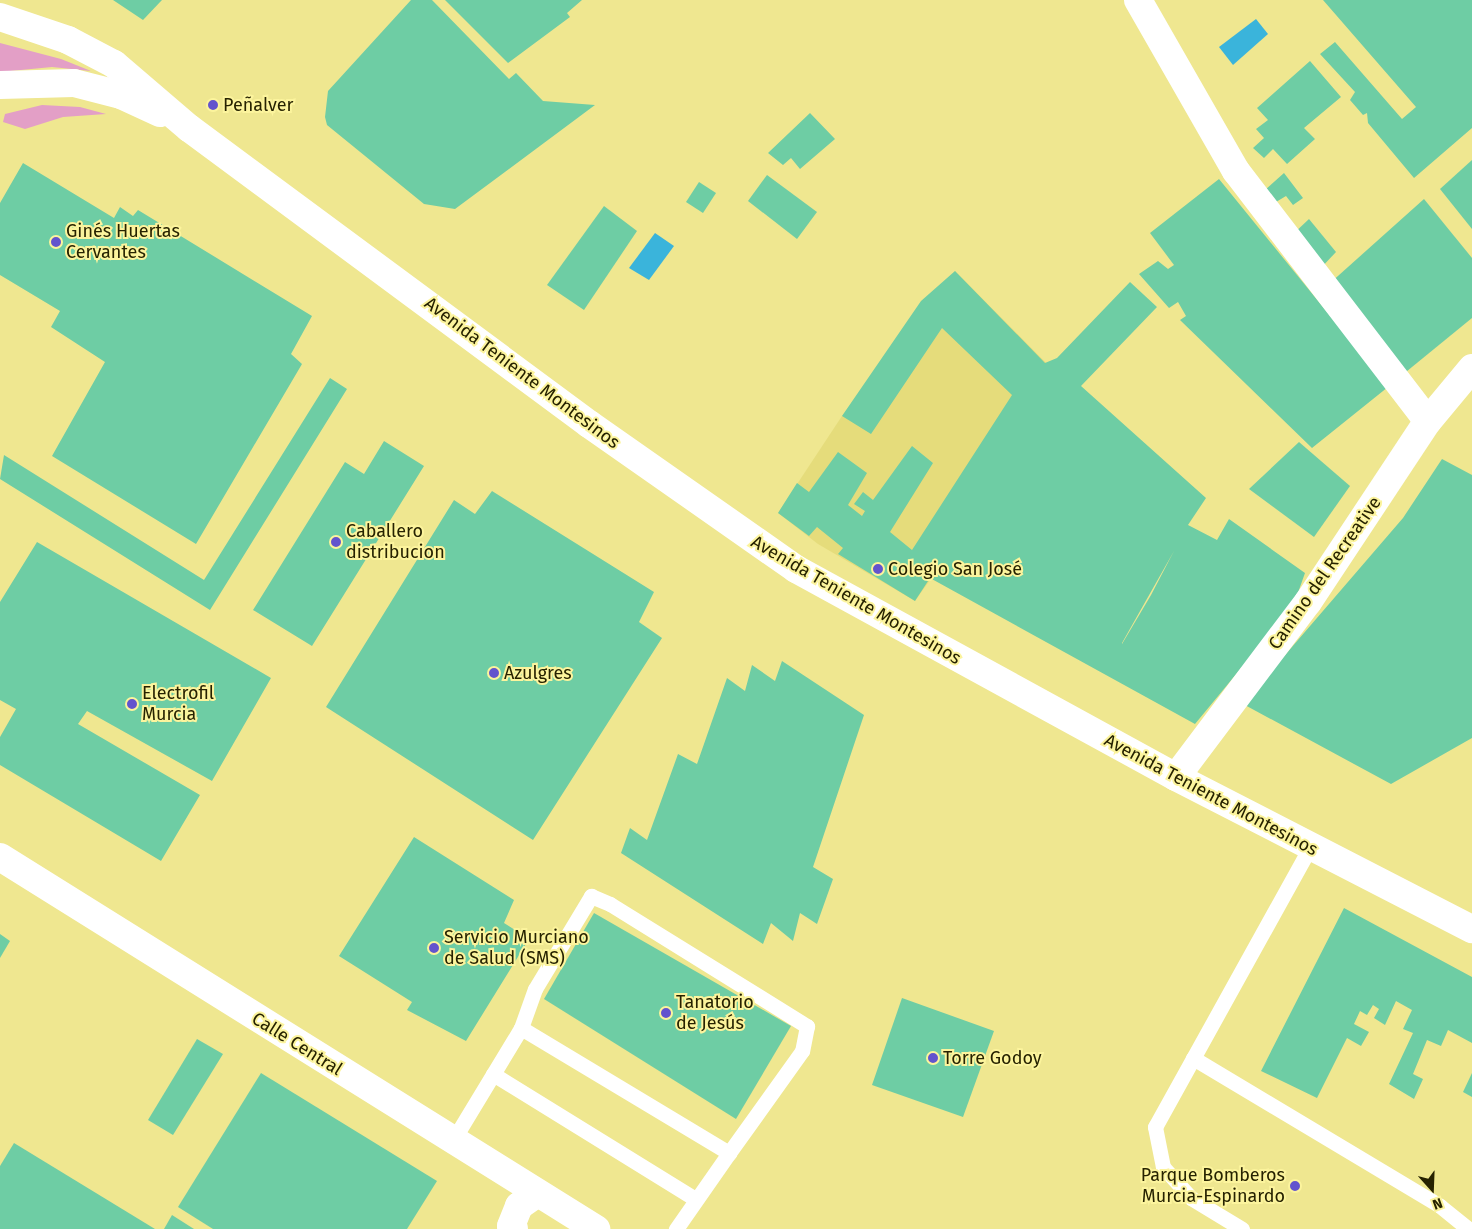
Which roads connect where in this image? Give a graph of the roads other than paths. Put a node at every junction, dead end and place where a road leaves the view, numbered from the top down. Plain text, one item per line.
1 (1138, 0) edge
2 (0, 17) edge
3 (0, 85) edge
4 (189, 128) junction
5 (1472, 368) edge
6 (1428, 421) junction
7 (1176, 777) junction
8 (1310, 847) junction
9 (0, 857) edge
10 (1472, 929) edge
11 (521, 1028) junction
12 (1194, 1058) junction
13 (493, 1074) junction
14 (452, 1142) junction
15 (729, 1153) junction
16 (536, 1194) junction
17 (695, 1199) junction
18 (510, 1228) edge
19 (596, 1229) edge
20 (676, 1229) edge
21 (1242, 1229) edge
22 (1468, 1229) edge

1 - 6 main road
2 - 4 main road, Avenida Teniente Montesinos
3 - 4 main road, Avenida Teniente Montesinos
4 - 7 main road, Avenida Teniente Montesinos
5 - 6 main road, Camino del Recreative
6 - 7 main road, Camino del Recreative
7 - 8 main road, Avenida Teniente Montesinos
8 - 10 main road, Avenida Teniente Montesinos
8 - 12 lane
9 - 14 main road, Calle Central
11 - 13 lane
11 - 15 lane
11 - 15 lane
12 - 21 lane
12 - 22 lane
13 - 14 lane
13 - 17 lane
14 - 16 main road, Calle Central
15 - 17 lane
16 - 18 main road
16 - 19 main road, Calle Central
17 - 20 lane

